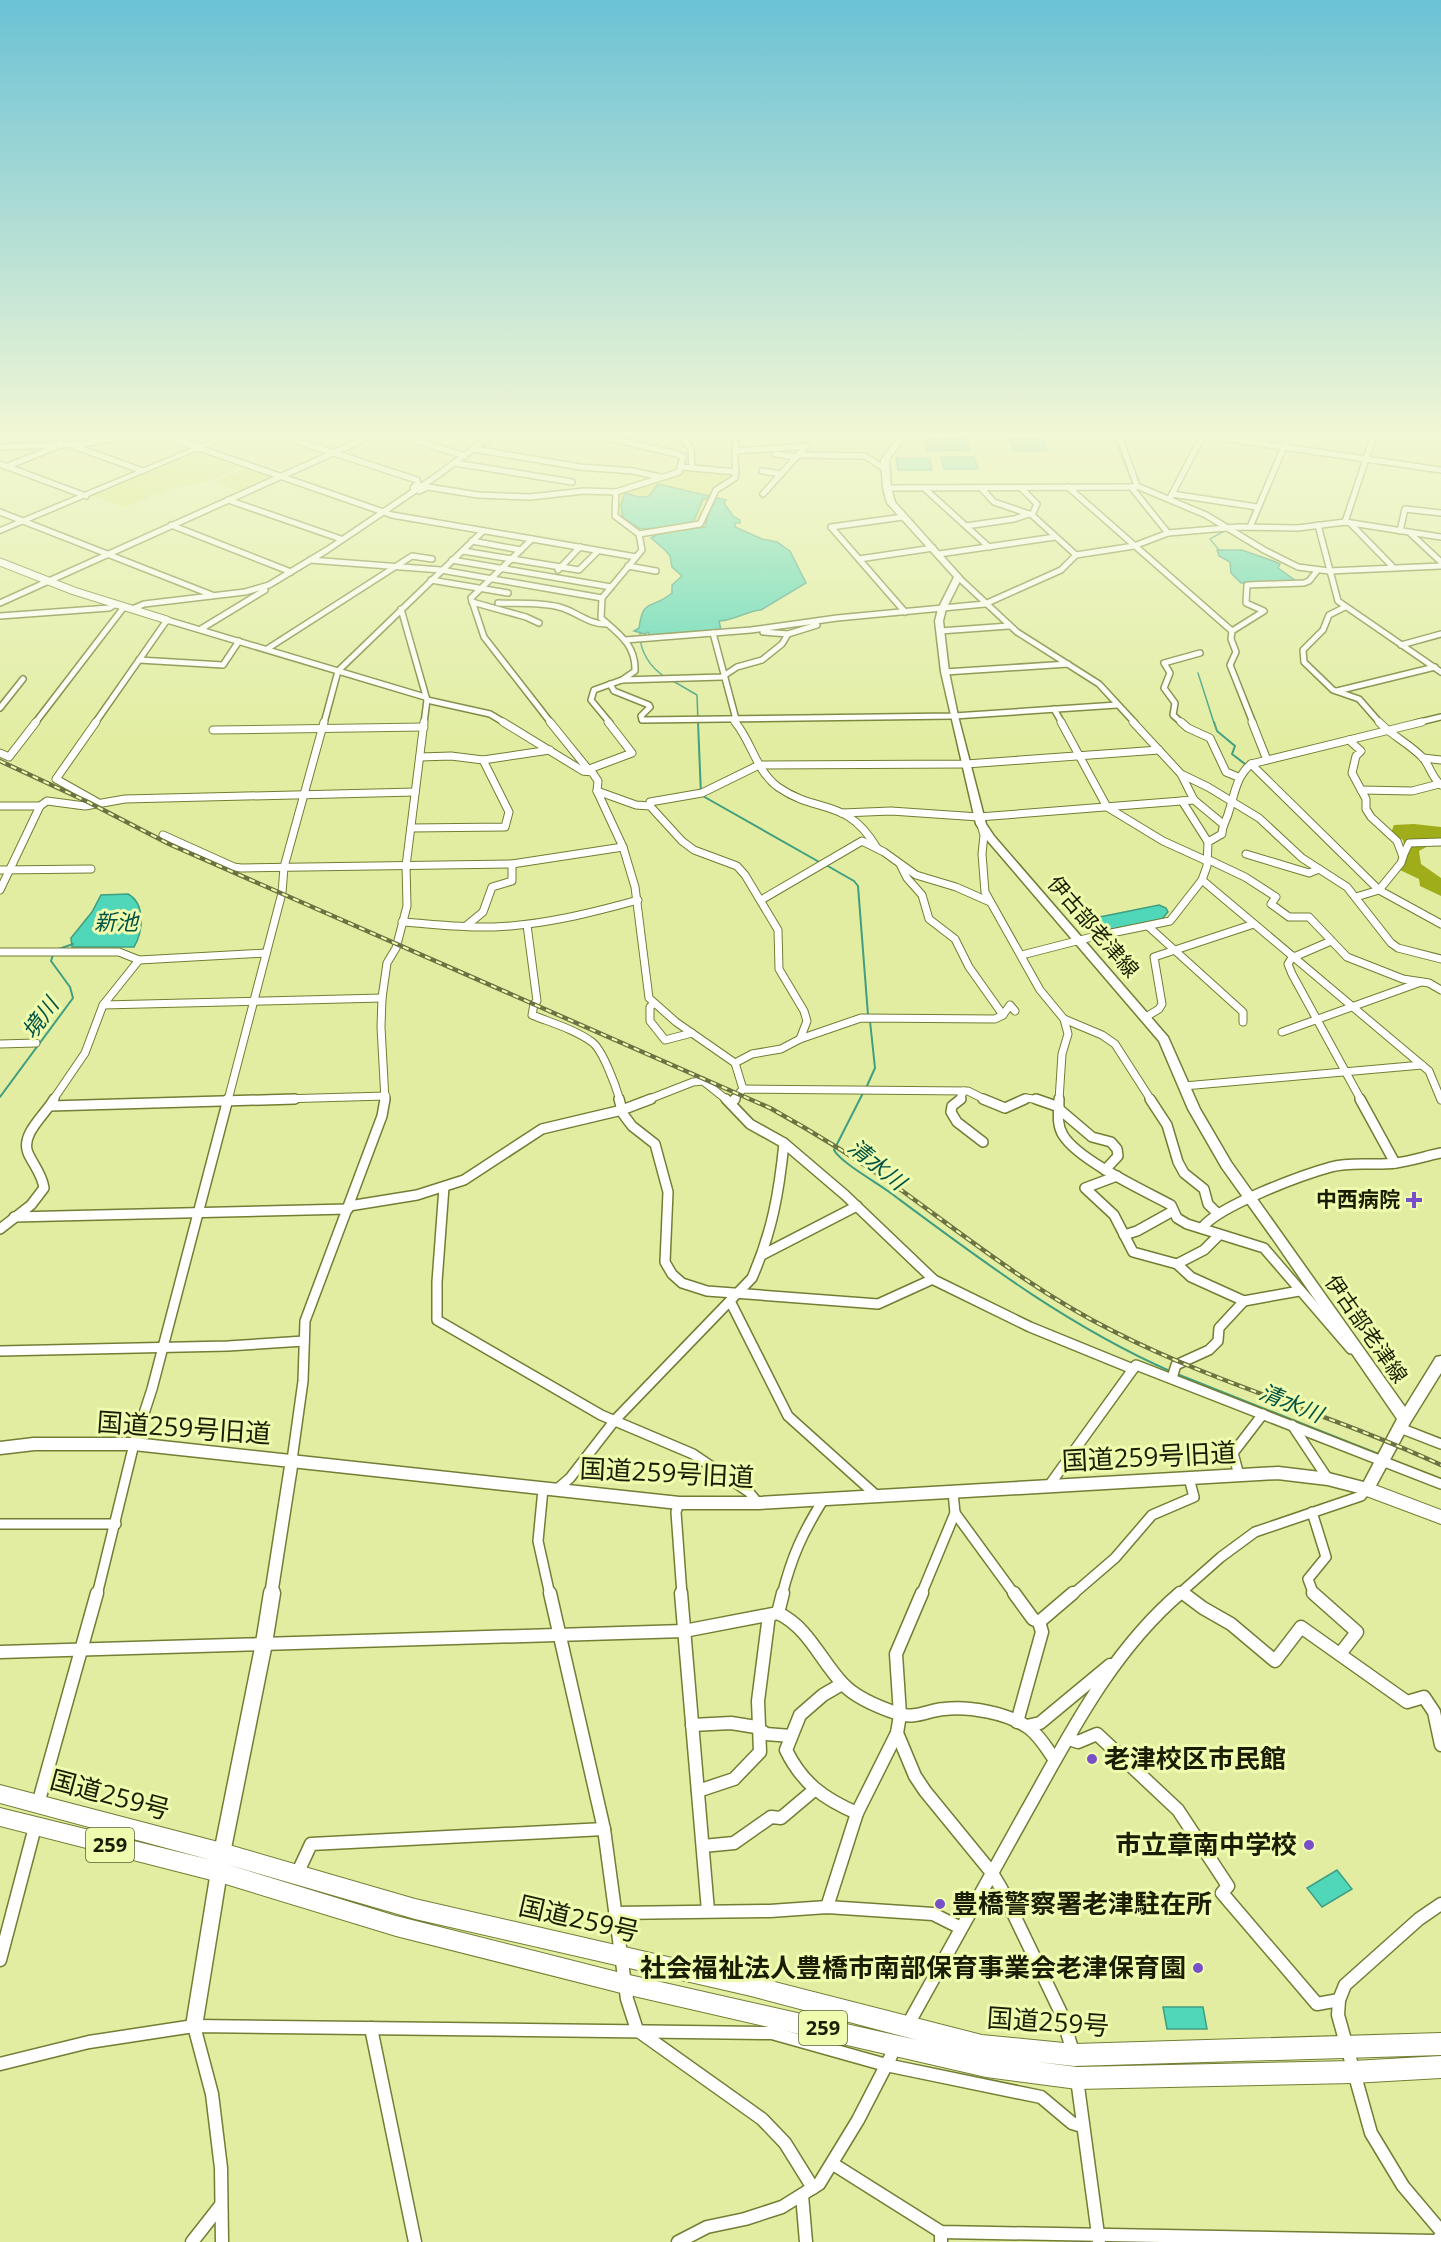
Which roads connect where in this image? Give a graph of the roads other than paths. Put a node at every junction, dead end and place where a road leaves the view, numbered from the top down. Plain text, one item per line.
1 (532, 539) edge
2 (72, 540) edge
3 (139, 540) edge
4 (208, 540) edge
5 (340, 540) edge
6 (474, 540) edge
7 (536, 540) edge
8 (640, 540) edge
9 (842, 540) edge
10 (925, 540) edge
11 (981, 540) edge
12 (1038, 540) edge
13 (1058, 540) edge
14 (1127, 540) edge
15 (1151, 540) edge
16 (1249, 540) edge
17 (1321, 540) edge
18 (1365, 540) edge
19 (1417, 540) edge
20 (472, 542) junction
21 (1134, 546) junction
22 (580, 547) junction
23 (989, 547) junction
24 (521, 550) junction
25 (598, 550) junction
26 (463, 551) junction
27 (936, 551) junction
28 (108, 554) junction
29 (1076, 555) junction
30 (636, 557) junction
31 (432, 559) dead end
32 (512, 559) junction
33 (859, 559) junction
34 (310, 560) junction
35 (452, 560) junction
36 (0, 562) edge
37 (1441, 564) edge
38 (395, 566) junction
39 (628, 566) junction
40 (1392, 566) junction
41 (561, 567) junction
42 (501, 569) junction
43 (441, 570) junction
44 (656, 571) dead end
45 (1317, 571) junction
46 (291, 572) junction
47 (1329, 572) junction
48 (552, 577) junction
49 (958, 577) junction
50 (491, 578) junction
51 (431, 579) junction
52 (47, 582) junction
53 (518, 583) junction
54 (268, 585) junction
55 (541, 587) junction
56 (611, 587) junction
57 (481, 588) junction
58 (508, 593) junction
59 (215, 597) junction
60 (602, 598) junction
61 (472, 602) junction
62 (0, 603) edge
63 (986, 604) junction
64 (496, 605) junction
65 (124, 607) junction
66 (1345, 607) junction
67 (401, 609) junction
68 (942, 609) junction
69 (905, 612) junction
70 (0, 616) edge
71 (167, 620) junction
72 (825, 620) junction
73 (539, 623) dead end
74 (607, 624) junction
75 (1009, 626) junction
76 (201, 629) junction
77 (751, 630) junction
78 (940, 631) junction
79 (1232, 632) junction
80 (713, 633) junction
81 (788, 634) junction
82 (1441, 634) edge
83 (625, 640) junction
84 (239, 641) junction
85 (1401, 645) junction
86 (267, 649) junction
87 (1200, 653) dead end
88 (139, 660) junction
89 (1068, 664) junction
90 (1438, 667) edge
91 (338, 670) junction
92 (945, 672) junction
93 (1441, 672) edge
94 (722, 677) junction
95 (23, 679) dead end
96 (622, 680) junction
97 (610, 684) junction
98 (1337, 691) junction
99 (426, 698) junction
100 (1117, 705) junction
101 (0, 708) edge
102 (1054, 709) junction
103 (954, 716) junction
104 (1441, 717) edge
105 (734, 720) junction
106 (424, 727) junction
107 (321, 729) junction
108 (213, 730) dead end
109 (1387, 731) junction
110 (1349, 740) junction
111 (550, 750) junction
112 (1160, 750) junction
113 (0, 753) edge
114 (1080, 756) junction
115 (420, 758) junction
116 (1423, 758) junction
117 (483, 760) junction
118 (1267, 760) junction
119 (1441, 760) edge
120 (966, 764) junction
121 (1251, 764) junction
122 (759, 765) junction
123 (586, 770) junction
124 (1180, 774) junction
125 (1238, 777) junction
126 (1440, 784) edge
127 (1361, 790) junction
128 (597, 791) junction
129 (415, 792) junction
130 (304, 794) junction
131 (1194, 800) junction
132 (1182, 801) junction
133 (98, 802) junction
134 (1234, 802) junction
135 (0, 806) edge
136 (40, 806) junction
137 (650, 806) junction
138 (1107, 807) junction
139 (842, 813) junction
140 (980, 820) junction
141 (1223, 824) junction
142 (411, 828) junction
143 (163, 835) dead end
144 (1208, 842) junction
145 (1441, 842) edge
146 (623, 847) junction
147 (877, 848) junction
148 (1246, 854) dead end
149 (1403, 857) junction
150 (1207, 860) junction
151 (512, 864) junction
152 (406, 866) junction
153 (901, 866) junction
154 (284, 867) junction
155 (91, 869) dead end
156 (0, 870) edge
157 (9, 870) junction
158 (1319, 870) junction
159 (1202, 880) junction
160 (0, 890) edge
161 (1379, 890) junction
162 (1356, 897) junction
163 (638, 900) junction
164 (761, 900) junction
165 (990, 902) junction
166 (402, 922) junction
167 (1254, 924) junction
168 (1441, 924) edge
169 (527, 925) junction
170 (466, 926) junction
171 (1149, 927) junction
172 (1080, 940) junction
173 (1331, 941) junction
174 (1174, 949) junction
175 (0, 952) edge
176 (266, 953) junction
177 (1022, 956) junction
178 (1293, 957) junction
179 (1441, 959) edge
180 (139, 960) junction
181 (1422, 982) junction
182 (1441, 990) edge
183 (382, 998) junction
184 (254, 1001) junction
185 (653, 1004) junction
186 (103, 1005) junction
187 (1353, 1007) junction
188 (1015, 1011) dead end
189 (1003, 1015) junction
190 (1146, 1017) junction
191 (1064, 1019) junction
192 (1316, 1020) junction
193 (1243, 1022) dead end
194 (1282, 1032) dead end
195 (692, 1033) junction
196 (800, 1039) junction
197 (36, 1043) dead end
198 (0, 1044) edge
199 (735, 1063) junction
200 (1422, 1065) junction
201 (1344, 1072) junction
202 (1184, 1086) junction
203 (743, 1089) junction
204 (964, 1091) junction
205 (386, 1096) junction
206 (1441, 1100) edge
207 (227, 1101) junction
208 (731, 1103) junction
209 (50, 1106) junction
210 (1059, 1108) junction
211 (622, 1110) junction
212 (983, 1142) dead end
213 (784, 1143) junction
214 (1441, 1154) edge
215 (1395, 1163) junction
216 (1105, 1170) junction
217 (1117, 1176) junction
218 (444, 1187) junction
219 (1249, 1198) junction
220 (857, 1206) junction
221 (348, 1207) junction
222 (198, 1210) junction
223 (1173, 1211) junction
224 (1217, 1213) junction
225 (14, 1217) junction
226 (1202, 1228) junction
227 (0, 1229) edge
228 (1124, 1235) junction
229 (1219, 1235) junction
230 (1280, 1239) junction
231 (1264, 1248) junction
232 (762, 1255) junction
233 (1177, 1264) junction
234 (933, 1279) junction
235 (1299, 1291) junction
236 (734, 1297) junction
237 (1244, 1301) junction
238 (304, 1341) junction
239 (163, 1348) junction
240 (0, 1351) edge
241 (1365, 1360) junction
242 (1441, 1361) edge
243 (1133, 1369) junction
244 (1173, 1374) junction
245 (1263, 1414) junction
246 (615, 1420) junction
247 (1403, 1423) junction
248 (1292, 1425) junction
249 (134, 1444) junction
250 (1441, 1444) edge
251 (0, 1448) edge
252 (1385, 1457) junction
253 (292, 1460) junction
254 (1239, 1475) junction
255 (1189, 1478) junction
256 (1328, 1479) junction
257 (1441, 1484) edge
258 (1048, 1487) junction
259 (549, 1489) junction
260 (1366, 1489) junction
261 (952, 1492) junction
262 (878, 1497) junction
263 (823, 1500) junction
264 (679, 1503) junction
265 (758, 1503) junction
266 (955, 1512) junction
267 (1312, 1512) junction
268 (1441, 1517) edge
269 (0, 1524) edge
270 (116, 1524) junction
271 (1182, 1592) junction
272 (774, 1614) junction
273 (1039, 1622) junction
274 (684, 1631) junction
275 (560, 1634) junction
276 (264, 1643) junction
277 (83, 1649) junction
278 (0, 1652) edge
279 (1340, 1654) junction
280 (1116, 1660) junction
281 (842, 1684) junction
282 (900, 1714) junction
283 (1022, 1724) junction
284 (692, 1725) junction
285 (756, 1727) junction
286 (897, 1733) junction
287 (791, 1736) junction
288 (1069, 1739) junction
289 (1441, 1745) edge
290 (1056, 1760) junction
291 (698, 1791) junction
292 (813, 1791) junction
293 (0, 1794) edge
294 (38, 1804) junction
295 (857, 1813) junction
296 (0, 1817) edge
297 (35, 1827) junction
298 (604, 1829) junction
299 (703, 1846) junction
300 (221, 1862) junction
301 (992, 1873) junction
302 (296, 1874) junction
303 (1441, 1904) edge
304 (827, 1907) junction
305 (708, 1911) junction
306 (615, 1913) junction
307 (962, 1928) junction
308 (620, 1956) junction
309 (0, 1957) edge
310 (625, 1984) junction
311 (1339, 2000) junction
312 (911, 2019) dead end
313 (194, 2025) junction
314 (371, 2028) junction
315 (637, 2030) junction
316 (1441, 2044) edge
317 (1346, 2046) junction
318 (1074, 2055) junction
319 (888, 2061) junction
320 (0, 2064) edge
321 (1441, 2067) edge
322 (1353, 2072) junction
323 (1077, 2078) junction
324 (1082, 2126) junction
325 (833, 2164) junction
326 (808, 2192) junction
327 (221, 2205) junction
328 (1441, 2231) edge
329 (941, 2237) edge
330 (1441, 2237) edge
331 (1099, 2239) edge
332 (1315, 2240) edge
333 (192, 2242) edge
334 (222, 2242) edge
335 (415, 2242) edge
336 (678, 2242) edge
337 (806, 2242) edge

1 - 24 street
2 - 28 street
3 - 28 street
4 - 46 street
5 - 34 street
6 - 20 street
7 - 22 street
8 - 30 street
9 - 33 street
10 - 27 main road
11 - 23 street
12 - 23 street
13 - 29 street
14 - 21 street
15 - 21 street
16 - 45 street
17 - 47 street
18 - 40 street
19 - 37 street
20 - 24 street
20 - 26 street
21 - 29 street
21 - 79 street
22 - 25 street
22 - 41 street
23 - 27 street
24 - 32 street
25 - 30 street
25 - 41 street
26 - 32 street
26 - 35 street
27 - 33 street
27 - 49 main road
28 - 52 street
28 - 59 street
29 - 63 street
30 - 39 street
31 - 38 street
32 - 41 street
32 - 42 street
33 - 69 street
34 - 38 street
34 - 46 street
35 - 42 street
35 - 43 street
36 - 52 street
37 - 40 street
38 - 43 street
38 - 86 street
39 - 44 street
39 - 56 street
40 - 47 street
41 - 48 street
42 - 48 street
42 - 50 street
43 - 50 street
43 - 51 street
45 - 47 street
45 - 79 street
46 - 54 street
47 - 66 street
48 - 55 street
48 - 56 street
49 - 63 street
49 - 68 main road, 伊古部老津線
50 - 53 street
50 - 57 street
51 - 57 street
51 - 67 street
52 - 62 street
52 - 65 street
53 - 55 street
53 - 58 street
54 - 59 street
54 - 76 street
55 - 60 street
56 - 60 street
57 - 58 street
57 - 61 street
58 - 64 street
59 - 65 street
60 - 74 street
61 - 64 street
61 - 123 street
63 - 68 street
63 - 75 street
64 - 73 street
64 - 74 street
65 - 70 street
65 - 71 street
65 - 113 street
66 - 85 street
66 - 98 street
67 - 91 street
67 - 99 street
68 - 69 street
68 - 78 main road, 伊古部老津線
69 - 72 street
71 - 76 street
71 - 88 street
72 - 77 street
72 - 81 street
74 - 83 street
75 - 78 street
75 - 89 street
76 - 84 street
77 - 80 street
77 - 81 street
78 - 92 main road, 伊古部老津線
79 - 118 street
80 - 83 street
80 - 94 street
81 - 94 street
82 - 85 street
83 - 96 street
84 - 86 street
84 - 88 street
85 - 90 street
86 - 91 street
87 - 125 street
88 - 133 street
89 - 92 street
89 - 100 street
90 - 93 street
90 - 98 street
91 - 99 street
91 - 107 street
92 - 103 main road, 伊古部老津線
94 - 96 street
94 - 105 street
95 - 101 street
96 - 97 street
97 - 105 street
97 - 123 street
98 - 109 street
99 - 106 street
99 - 111 street
100 - 102 street
100 - 112 street
102 - 103 street
102 - 114 street
103 - 105 street
103 - 120 main road, 伊古部老津線
104 - 109 street
105 - 122 street
106 - 107 street
106 - 115 street
107 - 108 street
107 - 130 street
109 - 110 street
109 - 116 street
110 - 118 street
110 - 127 street
111 - 117 street
111 - 123 street
112 - 114 street
112 - 124 street
114 - 120 street
114 - 138 street
115 - 117 street
115 - 129 street
116 - 119 street
116 - 126 street
117 - 142 street
118 - 121 street
120 - 122 street
120 - 140 main road, 伊古部老津線
121 - 125 street
121 - 161 street
122 - 137 street
122 - 139 street
123 - 128 street
124 - 131 street
124 - 134 street
125 - 134 street
126 - 127 street
127 - 149 street
128 - 137 street
128 - 146 street
129 - 130 street
129 - 142 street
130 - 133 street
130 - 154 street
131 - 132 street
131 - 141 street
132 - 138 street
132 - 144 street
133 - 136 street
134 - 141 street
134 - 158 street
135 - 136 street
136 - 157 street
137 - 164 street
138 - 140 street
138 - 150 street
139 - 140 street
139 - 147 street
140 - 165 street
140 - 172 main road, 伊古部老津線
141 - 144 street
142 - 152 street
143 - 154 street
144 - 150 street
145 - 149 street
146 - 151 street
146 - 163 street
147 - 153 street
147 - 164 street
148 - 158 street
149 - 161 street
150 - 159 street
150 - 173 street
151 - 152 street
151 - 170 street
152 - 154 street
152 - 166 street
153 - 165 street
153 - 189 street
154 - 176 street
155 - 157 street
156 - 157 street
157 - 160 street
158 - 162 street
159 - 167 street
159 - 171 street
161 - 162 street
161 - 168 street
162 - 179 street
163 - 169 street
163 - 185 street
164 - 196 street
165 - 177 street
166 - 170 street
166 - 183 street
167 - 174 street
167 - 178 street
169 - 170 street
169 - 211 street
171 - 172 street
171 - 174 street
172 - 177 street
172 - 190 main road, 伊古部老津線
173 - 178 street
173 - 181 street
174 - 190 street
174 - 193 street
175 - 180 street
176 - 180 street
176 - 184 street
177 - 191 street
178 - 187 street
178 - 192 street
180 - 186 street
181 - 182 street
181 - 187 street
183 - 184 street
183 - 205 street
184 - 186 street
184 - 207 street
185 - 195 street
185 - 195 street
186 - 209 street
187 - 192 street
187 - 200 street
188 - 189 street
189 - 196 street
190 - 202 main road, 伊古部老津線
191 - 210 street
191 - 224 street
192 - 194 street
192 - 201 street
195 - 199 street
196 - 199 street
197 - 198 street
199 - 203 street
200 - 201 street
200 - 206 street
201 - 202 street
201 - 215 street
202 - 219 main road, 伊古部老津線
203 - 204 street
203 - 208 street
204 - 210 street
204 - 212 street
205 - 207 street
205 - 221 street
207 - 209 street
207 - 222 street
208 - 211 street
208 - 213 street
209 - 225 street
210 - 216 street
210 - 216 street
211 - 218 street
211 - 236 street
213 - 220 street
213 - 232 street
214 - 215 street
215 - 219 street
216 - 217 street
217 - 223 street
217 - 228 street
218 - 221 street
218 - 246 street
219 - 224 street
219 - 230 main road, 伊古部老津線
220 - 232 street
220 - 234 street
221 - 222 street
221 - 238 street
222 - 225 street
222 - 239 street
223 - 226 street
223 - 228 street
224 - 226 street
225 - 227 street
226 - 229 street
228 - 233 street
229 - 231 street
229 - 233 street
230 - 231 street
230 - 241 main road, 伊古部老津線
231 - 235 street
232 - 236 street
233 - 237 street
234 - 236 street
234 - 243 street
235 - 237 street
235 - 241 street
236 - 246 street
236 - 262 street
237 - 244 street
238 - 239 street
238 - 253 street
239 - 240 street
239 - 249 street
241 - 247 main road, 伊古部老津線
242 - 247 main road
243 - 244 street
243 - 258 street
244 - 245 street
245 - 248 street
245 - 254 street
246 - 259 street
246 - 265 street
247 - 250 street
247 - 252 main road
248 - 252 street
248 - 256 street
249 - 251 street, 国道259号旧道
249 - 253 street, 国道259号旧道
249 - 270 street
252 - 257 street
252 - 260 main road
253 - 259 street, 国道259号旧道
253 - 276 street
254 - 255 street, 国道259号旧道
254 - 256 street, 国道259号旧道
255 - 258 street, 国道259号旧道
255 - 273 street
256 - 260 street, 国道259号旧道
258 - 261 street, 国道259号旧道
259 - 264 street, 国道259号旧道
259 - 275 street
260 - 267 street
260 - 268 highway
261 - 262 street, 国道259号旧道
261 - 266 street
262 - 263 street, 国道259号旧道
263 - 265 street, 国道259号旧道
263 - 272 street
264 - 265 street, 国道259号旧道
264 - 274 street
266 - 273 street
266 - 282 street
267 - 271 street
267 - 279 street
269 - 270 street
270 - 277 street
271 - 279 street
271 - 280 street
272 - 274 street
272 - 281 street
272 - 285 street
273 - 283 street
274 - 275 street
274 - 284 street
275 - 276 street
275 - 298 street
276 - 277 street
276 - 300 street
277 - 278 street
277 - 294 street
279 - 289 street
280 - 283 street
280 - 288 street
281 - 282 street
281 - 287 street
282 - 283 street
282 - 286 street
283 - 290 street
284 - 285 street
284 - 291 street
285 - 287 street
285 - 291 street
286 - 295 street
286 - 301 street
287 - 292 street
288 - 290 street
288 - 311 street
290 - 301 street
291 - 299 street
292 - 295 street
292 - 299 street
293 - 294 highway, 国道259号 / 259
294 - 300 highway, 国道259号 / 259
295 - 304 street
296 - 297 highway, 国道259号 / 259
297 - 300 highway, 国道259号 / 259
297 - 309 street
298 - 302 street
298 - 306 street
299 - 305 street
300 - 302 highway, 国道259号 / 259
300 - 310 highway, 国道259号 / 259
300 - 313 street
301 - 307 street
301 - 318 street
302 - 308 highway, 国道259号 / 259
303 - 311 street
304 - 305 street
304 - 307 street
305 - 306 street
306 - 308 street
307 - 312 street
308 - 310 street
308 - 318 highway, 国道259号 / 259
310 - 315 street
310 - 323 highway, 国道259号 / 259
311 - 317 street
313 - 314 street
313 - 320 street
313 - 327 street
314 - 315 street
314 - 335 street
315 - 319 street
315 - 326 street
316 - 317 highway, 国道259号 / 259
317 - 318 highway, 国道259号 / 259
317 - 322 street
318 - 323 street
319 - 324 street
319 - 325 street
321 - 322 highway, 国道259号 / 259
322 - 323 highway, 国道259号 / 259
322 - 328 street
323 - 324 street
324 - 331 street
325 - 326 street
325 - 329 street
326 - 336 street
326 - 337 street
327 - 333 street
327 - 334 street
329 - 331 street
330 - 332 street
331 - 332 street

